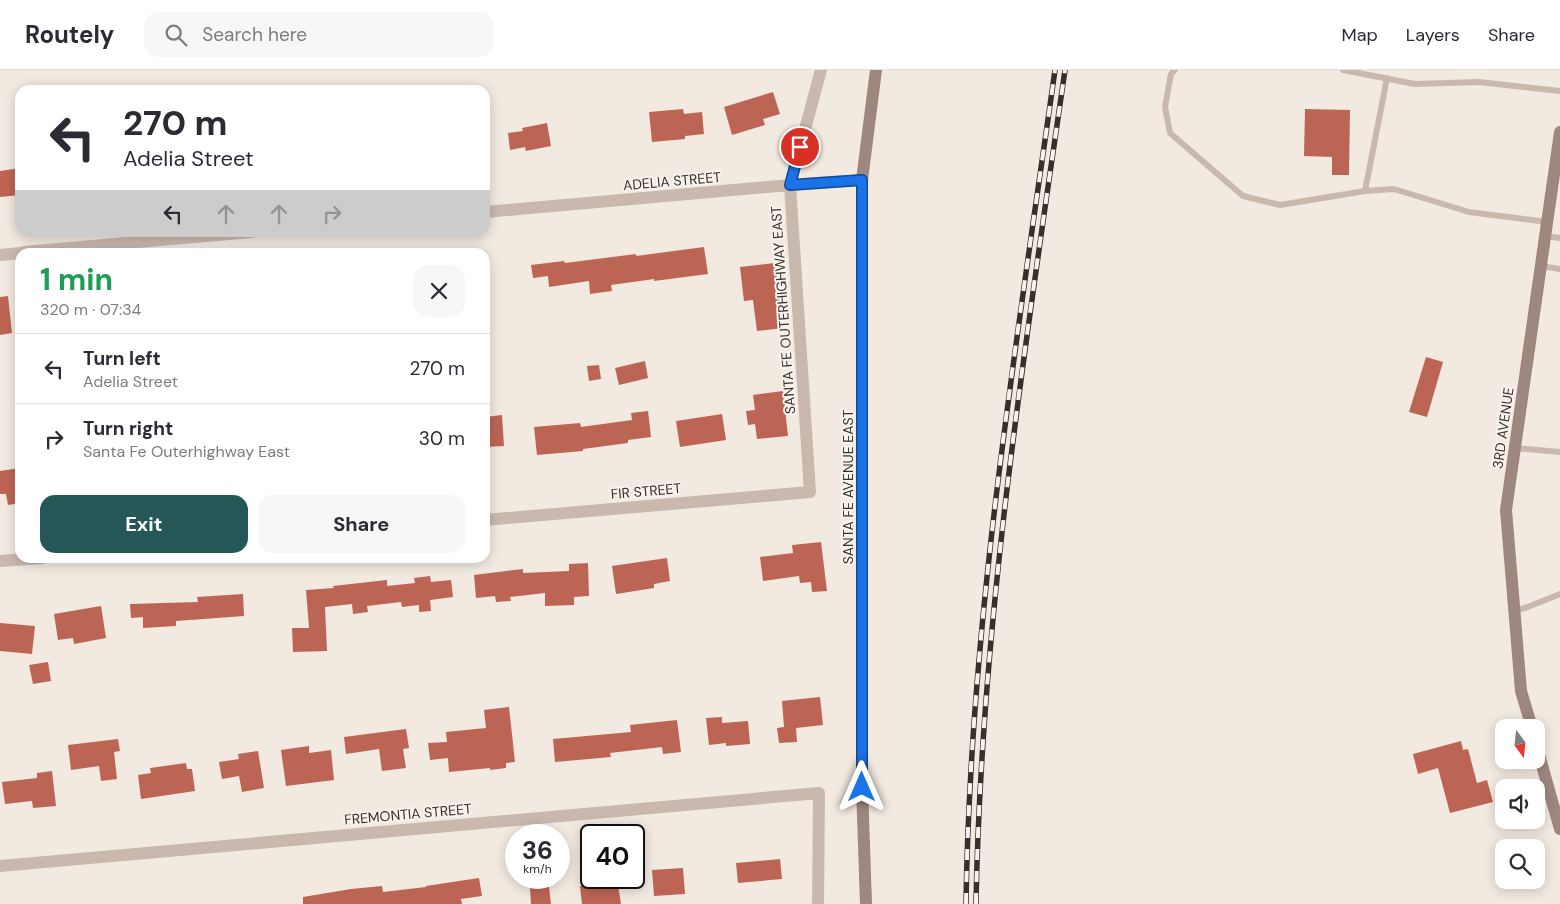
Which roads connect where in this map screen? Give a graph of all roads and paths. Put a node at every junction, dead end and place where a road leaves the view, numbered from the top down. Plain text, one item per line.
1 (821, 70) edge
2 (876, 70) edge
3 (1175, 70) edge
4 (1343, 70) edge
5 (1387, 78) junction
6 (1560, 91) edge
7 (1560, 132) edge
8 (862, 180) junction
9 (790, 185) junction
10 (1365, 190) junction
11 (490, 212) edge
12 (1547, 222) junction
13 (1545, 236) junction
14 (195, 237) edge
15 (1560, 238) edge
16 (70, 248) edge
17 (15, 254) edge
18 (0, 255) edge
19 (1541, 266) junction
20 (1560, 269) edge
21 (1515, 448) junction
22 (1560, 452) edge
23 (810, 492) joint
24 (490, 520) edge
25 (15, 560) edge
26 (0, 561) edge
27 (1560, 594) edge
28 (1515, 610) junction
29 (1530, 719) edge
30 (1543, 769) edge
31 (1560, 829) edge
32 (0, 866) edge
33 (818, 904) edge
34 (866, 904) edge

1 - 9 street, SANTA FE OUTERHIGHWAY EAST
2 - 8 street, SANTA FE AVENUE EAST
3 - 10 lane
4 - 5 lane
5 - 6 lane
5 - 10 lane
7 - 12 street, 3RD AVENUE
8 - 9 street, ADELIA STREET
8 - 34 street, SANTA FE AVENUE EAST
9 - 11 street, ADELIA STREET
9 - 23 street, SANTA FE OUTERHIGHWAY EAST
10 - 12 lane
12 - 13 street, 3RD AVENUE
13 - 15 lane
13 - 19 street, 3RD AVENUE
14 - 16 street
17 - 18 street
19 - 20 lane
19 - 21 street, 3RD AVENUE
21 - 22 lane
21 - 28 street, 3RD AVENUE
23 - 24 street, FIR STREET
25 - 26 street
27 - 28 lane
28 - 29 street, 3RD AVENUE
30 - 31 street
32 - 33 street, FREMONTIA STREET

